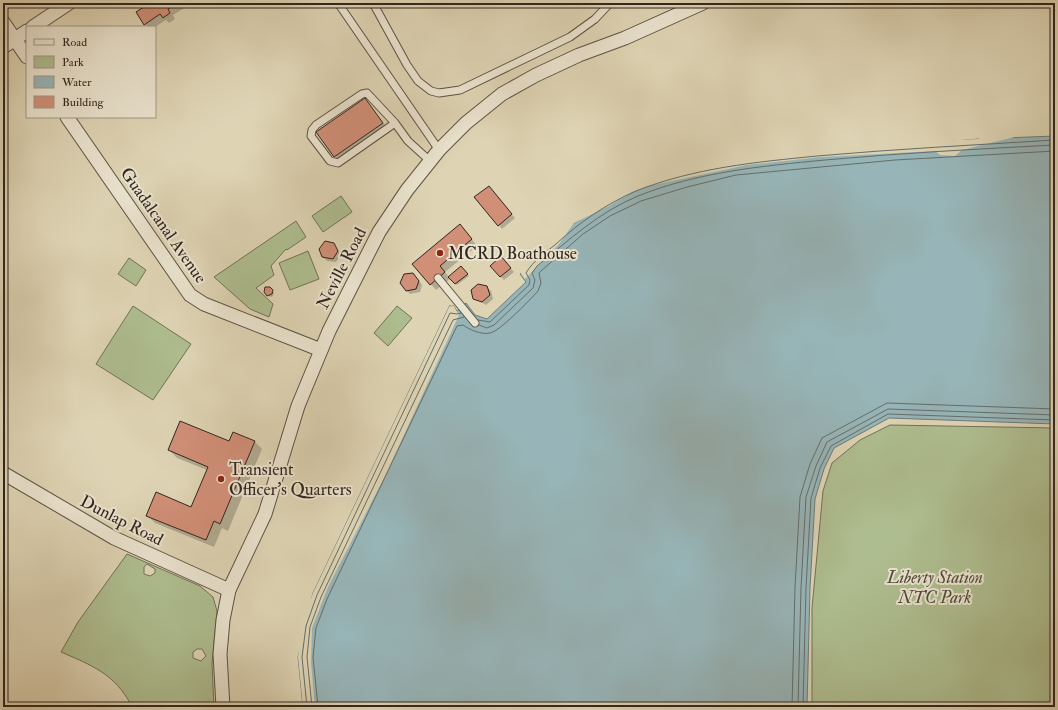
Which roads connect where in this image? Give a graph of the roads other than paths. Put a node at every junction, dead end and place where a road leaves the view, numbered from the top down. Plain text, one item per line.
1 (69, 3) edge
2 (338, 3) edge
3 (373, 3) edge
4 (610, 3) edge
5 (703, 3) edge
6 (3, 22) edge
7 (34, 26) edge
8 (26, 32) edge
9 (15, 39) junction
10 (3, 47) edge
11 (26, 56) edge
12 (68, 118) edge
13 (395, 123) junction
14 (439, 150) junction
15 (430, 161) junction
16 (438, 278) dead end
17 (475, 323) dead end
18 (321, 350) junction
19 (3, 473) edge
20 (229, 590) junction
21 (223, 707) edge

1 - 7 street
2 - 14 lane
3 - 4 lane
5 - 14 street, Neville Road
6 - 9 street
8 - 9 street
9 - 10 street
9 - 11 street
12 - 18 street, Guadalcanal Avenue
13 - 13 lane
13 - 15 lane
14 - 15 street, Neville Road
15 - 18 street, Neville Road
16 - 17 lane
18 - 20 street, Neville Road
19 - 20 street, Dunlap Road
20 - 21 street, Neville Road

